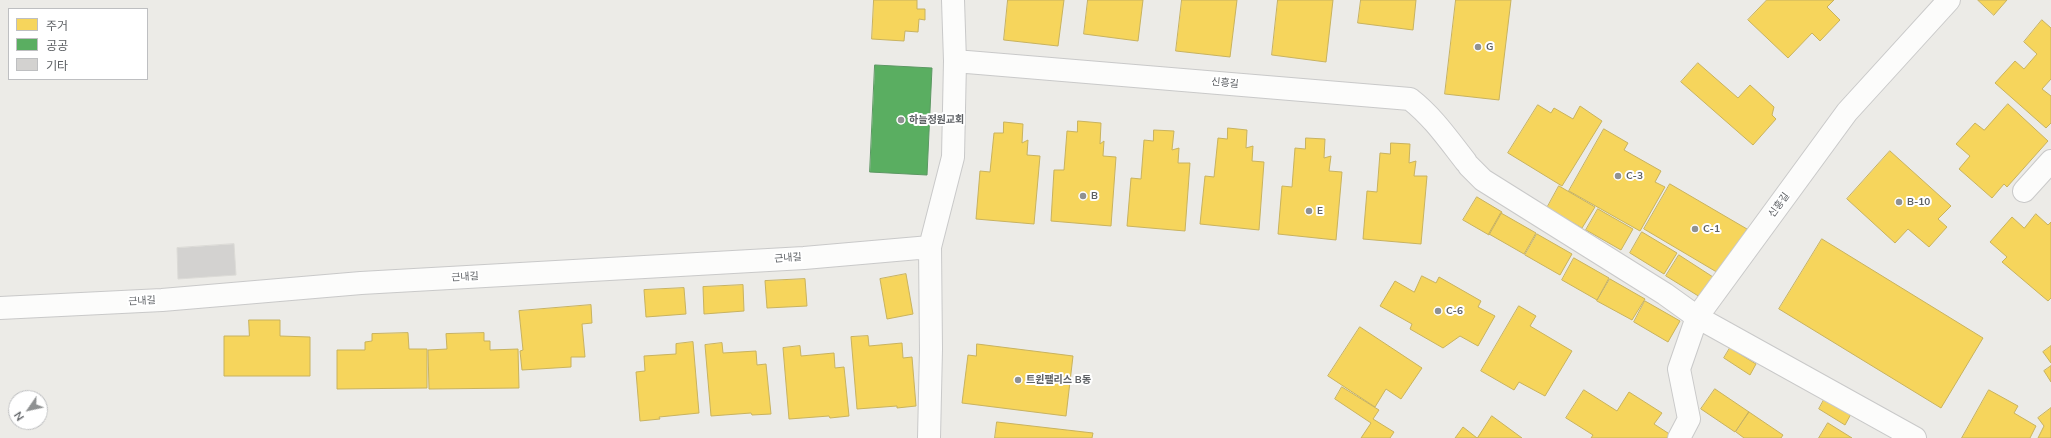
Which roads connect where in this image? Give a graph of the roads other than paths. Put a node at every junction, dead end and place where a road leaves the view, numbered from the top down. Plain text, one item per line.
1 (953, 0) edge
2 (1949, 0) edge
3 (955, 61) junction
4 (2051, 161) edge
5 (2024, 191) dead end
6 (930, 247) junction
7 (0, 308) edge
8 (1697, 317) junction
9 (929, 438) edge
10 (1679, 438) edge
11 (1915, 438) edge

1 - 3 street
2 - 8 street, 신흥길
3 - 6 street
3 - 8 street, 신흥길
4 - 5 street
6 - 7 street, 근내길
6 - 9 street
8 - 10 street, 신흥길
8 - 11 street, 신흥길

